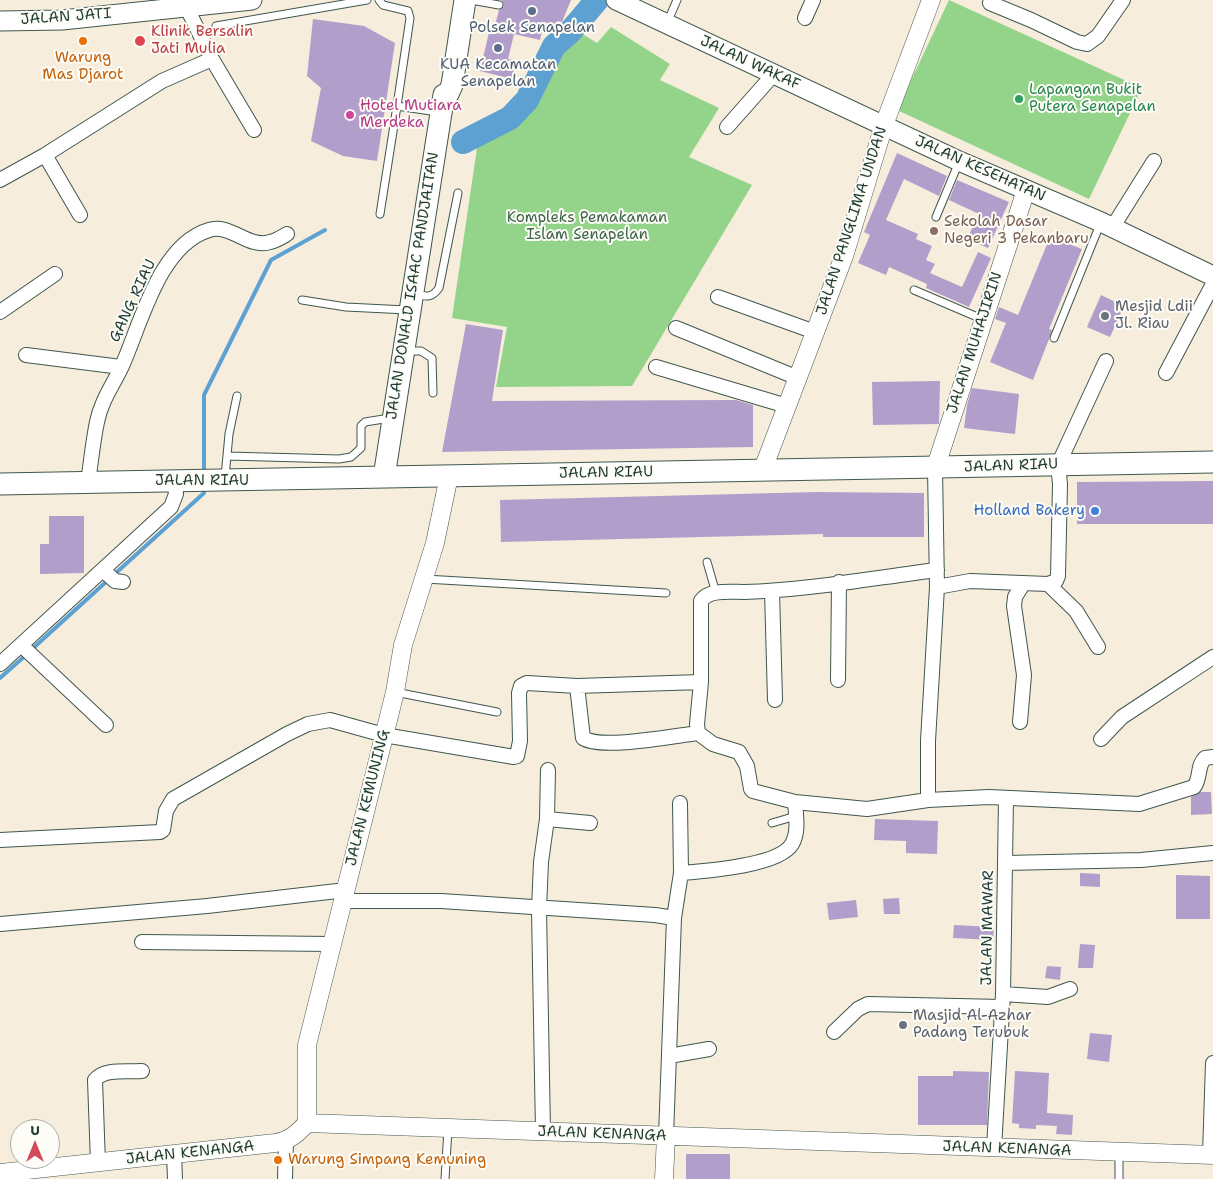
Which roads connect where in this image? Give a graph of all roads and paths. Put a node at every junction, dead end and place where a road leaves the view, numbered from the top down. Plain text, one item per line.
1 (252, 0) edge
2 (367, 0) edge
3 (379, 0) edge
4 (452, 0) edge
5 (465, 0) edge
6 (471, 0) edge
7 (616, 0) edge
8 (678, 0) edge
9 (813, 0) edge
10 (932, 0) edge
11 (1123, 0) edge
12 (184, 3) edge
13 (990, 3) dead end
14 (499, 5) dead end
15 (805, 18) dead end
16 (0, 21) edge
17 (667, 23) junction
18 (216, 26) dead end
19 (212, 59) junction
20 (773, 75) junction
21 (442, 104) junction
22 (397, 106) junction
23 (884, 125) junction
24 (727, 128) dead end
25 (254, 130) dead end
26 (45, 155) junction
27 (959, 161) junction
28 (1154, 161) dead end
29 (0, 180) edge
30 (1026, 190) junction
31 (458, 193) dead end
32 (380, 214) dead end
33 (80, 215) dead end
34 (936, 217) dead end
35 (1106, 225) junction
36 (287, 234) dead end
37 (55, 274) dead end
38 (1213, 276) edge
39 (1213, 284) edge
40 (914, 290) dead end
41 (718, 296) dead end
42 (302, 300) dead end
43 (411, 302) junction
44 (0, 312) edge
45 (983, 319) junction
46 (676, 328) dead end
47 (815, 332) junction
48 (1054, 338) dead end
49 (402, 351) junction
50 (26, 355) dead end
51 (1106, 361) dead end
52 (656, 366) dead end
53 (121, 367) junction
54 (1166, 373) dead end
55 (798, 378) junction
56 (434, 393) dead end
57 (237, 396) dead end
58 (787, 406) junction
59 (392, 417) junction
60 (227, 456) junction
61 (1213, 462) edge
62 (1058, 465) junction
63 (763, 469) junction
64 (935, 469) junction
65 (449, 476) junction
66 (384, 477) junction
67 (174, 480) junction
68 (214, 481) junction
69 (88, 482) junction
70 (0, 484) edge
71 (707, 562) dead end
72 (937, 570) junction
73 (425, 578) junction
74 (839, 582) junction
75 (1023, 584) junction
76 (1048, 584) junction
77 (937, 587) junction
78 (772, 591) junction
79 (666, 593) dead end
80 (716, 593) junction
81 (1098, 646) dead end
82 (25, 648) junction
83 (1213, 657) edge
84 (0, 664) edge
85 (838, 680) dead end
86 (701, 682) junction
87 (578, 686) junction
88 (395, 692) junction
89 (776, 700) dead end
90 (497, 712) dead end
91 (1020, 722) dead end
92 (106, 725) dead end
93 (698, 733) junction
94 (384, 735) junction
95 (1101, 739) dead end
96 (1213, 757) edge
97 (548, 770) dead end
98 (1006, 798) junction
99 (928, 800) junction
100 (680, 803) dead end
101 (795, 809) junction
102 (548, 819) junction
103 (590, 823) dead end
104 (772, 823) dead end
105 (0, 840) edge
106 (1213, 853) edge
107 (1005, 863) junction
108 (681, 873) junction
109 (345, 896) junction
110 (539, 909) junction
111 (674, 918) junction
112 (0, 924) edge
113 (142, 942) dead end
114 (332, 944) junction
115 (1070, 989) dead end
116 (1003, 1001) junction
117 (834, 1032) dead end
118 (709, 1049) dead end
119 (669, 1056) junction
120 (1213, 1063) edge
121 (142, 1071) dead end
122 (307, 1124) junction
123 (448, 1129) junction
124 (543, 1132) junction
125 (666, 1136) junction
126 (286, 1141) junction
127 (994, 1148) junction
128 (1119, 1152) junction
129 (174, 1155) junction
130 (1212, 1155) edge
131 (98, 1163) junction
132 (0, 1173) edge
133 (175, 1179) edge
134 (285, 1179) edge
135 (445, 1179) edge
136 (664, 1179) edge
137 (1120, 1179) edge

1 - 12 main road, JALAN JATI
2 - 18 lane
3 - 22 lane
4 - 21 main road, JALAN DONALD ISAAC PANDJAITAN
5 - 21 main road, JALAN DONALD ISAAC PANDJAITAN
6 - 14 lane
7 - 17 main road, JALAN WAKAF
8 - 17 lane
9 - 15 street
10 - 23 street, JALAN PANGLIMA UNDAN
11 - 13 street
12 - 16 main road, JALAN JATI
12 - 19 street
17 - 20 main road, JALAN WAKAF
19 - 25 street
19 - 26 street
20 - 23 main road, JALAN WAKAF
20 - 24 street
21 - 22 lane
21 - 43 main road, JALAN DONALD ISAAC PANDJAITAN
22 - 32 lane
23 - 27 main road, JALAN KESEHATAN
23 - 47 street, JALAN PANGLIMA UNDAN
26 - 29 street
26 - 33 street
27 - 30 main road, JALAN KESEHATAN
27 - 34 lane
28 - 35 street
30 - 35 main road, JALAN KESEHATAN
30 - 45 street, JALAN MUHAJIRIN
31 - 43 lane
35 - 38 main road, JALAN KESEHATAN
35 - 48 lane
36 - 53 street, GANG RIAU
37 - 44 street
39 - 54 street
40 - 45 lane
41 - 47 street
42 - 43 lane
43 - 49 main road, JALAN DONALD ISAAC PANDJAITAN
45 - 64 street, JALAN MUHAJIRIN
46 - 55 street
47 - 55 street, JALAN PANGLIMA UNDAN
49 - 56 lane
49 - 59 main road, JALAN DONALD ISAAC PANDJAITAN
50 - 53 street
51 - 62 street
52 - 58 street
53 - 69 street, GANG RIAU
55 - 58 street, JALAN PANGLIMA UNDAN
57 - 60 lane
58 - 63 street, JALAN PANGLIMA UNDAN
59 - 60 lane
59 - 66 main road, JALAN DONALD ISAAC PANDJAITAN
60 - 68 lane
61 - 62 main road, JALAN RIAU
62 - 64 main road, JALAN RIAU
62 - 76 street
63 - 64 main road, JALAN RIAU
63 - 65 main road, JALAN RIAU
64 - 72 street
65 - 66 main road, JALAN RIAU
65 - 73 street, JALAN KEMUNING
66 - 68 main road, JALAN RIAU
67 - 68 main road, JALAN RIAU
67 - 69 main road, JALAN RIAU
67 - 82 street
69 - 70 main road, JALAN RIAU
71 - 80 lane
72 - 74 street
72 - 77 street
73 - 79 lane
73 - 88 street, JALAN KEMUNING
74 - 78 street
74 - 85 street
75 - 76 street
75 - 77 street
75 - 91 street
76 - 81 street
77 - 99 street
78 - 80 street
78 - 89 street
80 - 86 street
82 - 84 street
82 - 92 street
83 - 95 street
86 - 87 street
86 - 93 street
87 - 93 street
87 - 94 street
88 - 90 lane
88 - 94 street, JALAN KEMUNING
93 - 101 street
94 - 105 street
94 - 109 street, JALAN KEMUNING
96 - 98 street
97 - 102 street
98 - 99 street
98 - 107 street, JALAN MAWAR
99 - 101 street
100 - 108 street
101 - 104 lane
101 - 108 street
102 - 103 street
102 - 110 street
106 - 107 street
107 - 116 street, JALAN MAWAR
108 - 111 street
109 - 110 street
109 - 112 street
109 - 114 street, JALAN KEMUNING
110 - 111 street
110 - 124 street
111 - 119 street
113 - 114 street
114 - 122 street, JALAN KEMUNING
115 - 116 street
116 - 117 street
116 - 127 street, JALAN MAWAR
118 - 119 street
119 - 125 street
120 - 130 street
121 - 131 street
122 - 123 street, JALAN KENANGA
122 - 126 street
123 - 124 street, JALAN KENANGA
123 - 135 lane
124 - 125 street, JALAN KENANGA
125 - 127 street, JALAN KENANGA
125 - 136 street
126 - 129 street, JALAN KENANGA
126 - 134 street
127 - 128 street, JALAN KENANGA
128 - 130 street, JALAN KENANGA
128 - 137 lane
129 - 131 street, JALAN KENANGA
129 - 133 street
131 - 132 street, JALAN KENANGA

